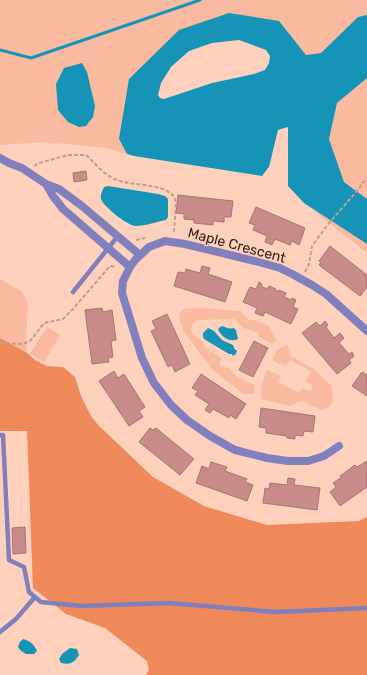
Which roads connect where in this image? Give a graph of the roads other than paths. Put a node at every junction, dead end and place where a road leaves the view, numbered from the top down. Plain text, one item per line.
1 (0, 158) edge
2 (9, 163) junction
3 (0, 165) edge
4 (46, 184) junction
5 (118, 236) junction
6 (108, 248) junction
7 (133, 263) junction
8 (72, 292) dead end
9 (367, 330) edge
10 (0, 435) edge
11 (339, 446) dead end
12 (35, 597) junction
13 (367, 608) edge
14 (0, 632) edge

1 - 2 street
2 - 3 street
2 - 4 street
4 - 5 street
4 - 6 street
5 - 6 lane
5 - 7 street
6 - 7 street
6 - 8 lane
7 - 9 street, Maple Crescent
7 - 11 street
10 - 12 lane
12 - 13 lane
12 - 14 lane

